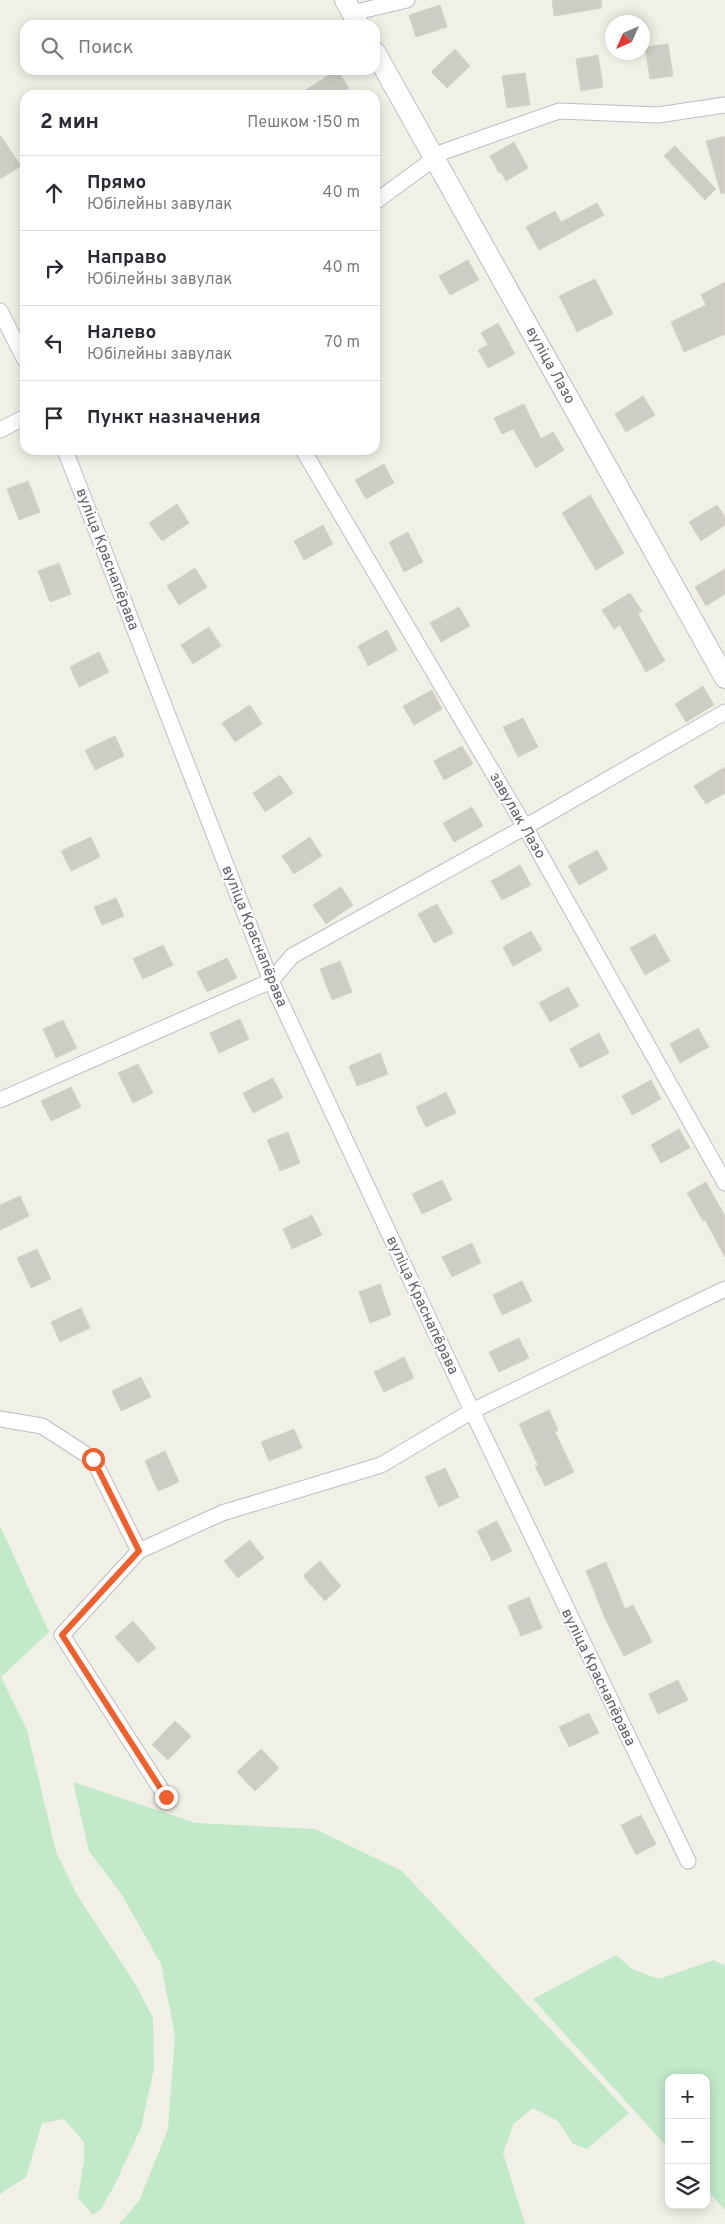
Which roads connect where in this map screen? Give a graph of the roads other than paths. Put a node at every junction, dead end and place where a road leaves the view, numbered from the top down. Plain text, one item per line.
1 (407, 0) edge
2 (352, 13) edge
3 (380, 61) edge
4 (725, 105) edge
5 (435, 157) junction
6 (380, 198) edge
7 (0, 311) edge
8 (20, 350) edge
9 (20, 420) edge
10 (0, 430) edge
11 (67, 455) edge
12 (306, 455) edge
13 (725, 678) edge
14 (725, 712) edge
15 (526, 827) junction
16 (271, 981) junction
17 (0, 1100) edge
18 (725, 1184) edge
19 (725, 1288) edge
20 (472, 1411) junction
21 (0, 1419) edge
22 (139, 1551) junction
23 (166, 1797) dead end
24 (688, 1861) dead end

1 - 2 street
3 - 5 main road, вуліца Лазо
4 - 5 street
5 - 6 street
5 - 13 main road, вуліца Лазо
7 - 8 street
9 - 10 street
11 - 16 street, вуліца Краснапёрава
12 - 15 street, завулак Лазо
14 - 15 street
15 - 16 street
15 - 18 street, завулак Лазо
16 - 17 street
16 - 20 street, вуліца Краснапёрава
19 - 20 street
20 - 22 street
20 - 24 street, вуліца Краснапёрава
21 - 22 street
22 - 23 street

